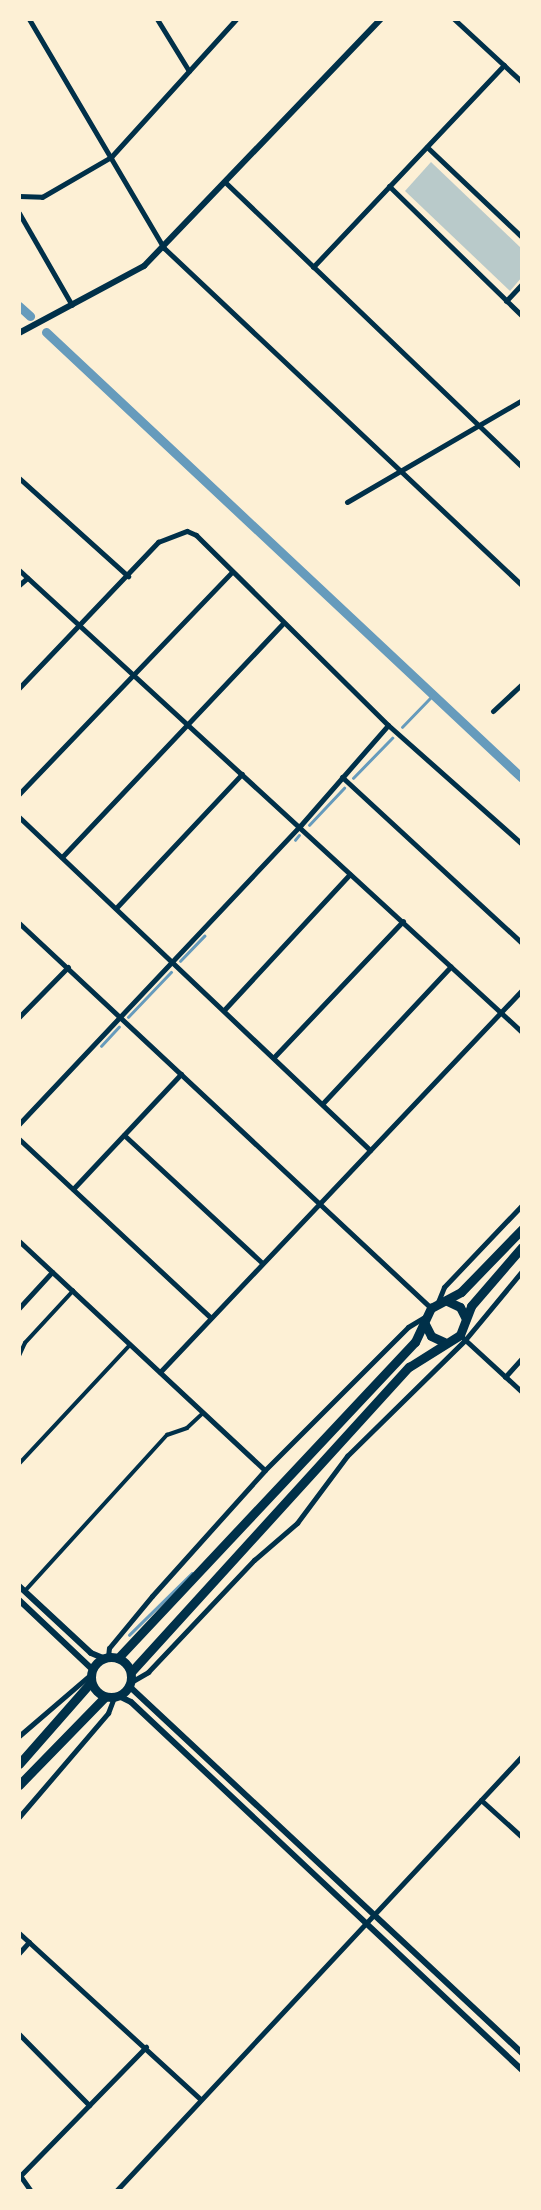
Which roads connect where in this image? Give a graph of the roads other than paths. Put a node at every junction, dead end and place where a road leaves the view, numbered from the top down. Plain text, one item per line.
1 (29, 19) edge
2 (157, 19) edge
3 (236, 19) edge
4 (382, 19) edge
5 (454, 19) edge
6 (504, 65) junction
7 (189, 71) junction
8 (522, 82) edge
9 (428, 147) junction
10 (111, 157) junction
11 (226, 183) junction
12 (389, 186) junction
13 (19, 197) edge
14 (19, 214) edge
15 (522, 237) edge
16 (164, 247) junction
17 (313, 267) junction
18 (522, 284) edge
19 (506, 302) junction
20 (72, 305) junction
21 (522, 316) edge
22 (19, 333) edge
23 (522, 400) edge
24 (479, 427) junction
25 (522, 467) edge
26 (403, 470) junction
27 (19, 478) edge
28 (347, 502) dead end
29 (19, 570) edge
30 (231, 573) junction
31 (128, 576) junction
32 (27, 578) junction
33 (522, 584) edge
34 (19, 586) edge
35 (284, 623) junction
36 (81, 624) junction
37 (135, 674) junction
38 (522, 684) edge
39 (19, 688) edge
40 (493, 711) dead end
41 (189, 723) junction
42 (388, 725) junction
43 (242, 774) junction
44 (342, 777) junction
45 (19, 794) edge
46 (19, 817) edge
47 (300, 826) junction
48 (522, 844) edge
49 (62, 857) junction
50 (350, 874) junction
51 (116, 908) junction
52 (402, 921) junction
53 (19, 923) edge
54 (522, 943) edge
55 (172, 964) junction
56 (451, 966) junction
57 (68, 967) junction
58 (522, 990) edge
59 (224, 1010) junction
60 (501, 1013) junction
61 (19, 1017) edge
62 (119, 1018) junction
63 (522, 1032) edge
64 (275, 1056) junction
65 (181, 1074) junction
66 (323, 1103) junction
67 (19, 1124) edge
68 (124, 1135) junction
69 (19, 1139) edge
70 (370, 1150) junction
71 (73, 1189) junction
72 (319, 1203) junction
73 (522, 1205) edge
74 (522, 1229) edge
75 (19, 1241) edge
76 (522, 1247) edge
77 (262, 1263) junction
78 (522, 1271) edge
79 (52, 1272) junction
80 (73, 1291) junction
81 (19, 1308) edge
82 (434, 1310) junction
83 (211, 1318) junction
84 (466, 1319) junction
85 (463, 1338) junction
86 (444, 1342) junction
87 (131, 1345) junction
88 (19, 1356) edge
89 (522, 1358) edge
90 (160, 1372) junction
91 (505, 1377) junction
92 (522, 1392) edge
93 (203, 1413) junction
94 (19, 1464) edge
95 (265, 1470) junction
96 (22, 1588) edge
97 (19, 1600) edge
98 (110, 1658) junction
99 (91, 1675) junction
100 (130, 1680) junction
101 (113, 1697) junction
102 (19, 1736) edge
103 (522, 1756) edge
104 (19, 1764) edge
105 (19, 1785) edge
106 (481, 1800) junction
107 (19, 1817) edge
108 (522, 1837) edge
109 (374, 1916) junction
110 (367, 1924) junction
111 (19, 1933) edge
112 (29, 1942) junction
113 (19, 1953) edge
114 (19, 2034) edge
115 (146, 2047) junction
116 (522, 2053) edge
117 (522, 2070) edge
118 (200, 2099) junction
119 (89, 2105) junction
120 (20, 2176) edge
121 (31, 2191) edge
122 (116, 2191) edge

1 - 10 street
2 - 7 street
3 - 7 street
4 - 11 street
5 - 6 street
6 - 8 street
6 - 9 street
7 - 10 street
9 - 12 street
9 - 15 street
10 - 13 street
10 - 16 street
11 - 16 street
11 - 17 street
12 - 17 street
12 - 19 street
14 - 20 street
16 - 20 street
16 - 26 street
17 - 24 street
18 - 19 street
19 - 21 street
20 - 22 street
23 - 24 street
24 - 25 street
24 - 26 street
26 - 28 street
26 - 33 street
27 - 31 street
29 - 32 street
30 - 31 street
30 - 35 street
30 - 37 street
31 - 36 street
32 - 34 street
32 - 36 street
35 - 41 street
35 - 42 street
36 - 37 street
36 - 39 street
37 - 41 street
37 - 45 street
38 - 40 street
41 - 43 street
41 - 49 street
42 - 44 street
42 - 48 street
43 - 47 street
43 - 51 street
44 - 47 street
44 - 54 street
46 - 49 street
47 - 50 street
47 - 55 street
49 - 51 street
50 - 52 street
50 - 59 street
51 - 55 street
52 - 56 street
52 - 64 street
53 - 57 street
55 - 59 street
55 - 62 street
56 - 60 street
56 - 66 street
57 - 61 street
57 - 62 street
58 - 60 street
59 - 64 street
60 - 63 street
60 - 70 street
62 - 65 street
62 - 67 street
64 - 66 street
65 - 68 street
65 - 72 street
66 - 70 street
68 - 71 street
68 - 77 street
69 - 71 street
70 - 72 street
71 - 83 street
72 - 77 street
72 - 82 street
73 - 82 street
74 - 82 highway
75 - 79 street
76 - 84 highway
77 - 83 street
78 - 85 street
79 - 80 street
79 - 81 street
80 - 87 street
80 - 88 street
82 - 84 highway
82 - 86 highway
82 - 95 street
82 - 98 highway
83 - 90 street
84 - 85 highway
85 - 86 highway
85 - 91 street
85 - 100 street
86 - 100 highway
87 - 90 street
87 - 94 street
89 - 91 street
90 - 93 street
91 - 92 street
93 - 95 street
93 - 96 street
95 - 98 street
96 - 98 street
97 - 99 street
98 - 99 highway
98 - 100 highway
99 - 101 highway
99 - 102 street
99 - 104 highway
100 - 101 highway
100 - 109 street
101 - 105 highway
101 - 107 street
101 - 110 street
103 - 106 street
106 - 108 street
106 - 109 street
109 - 110 street
109 - 116 street
110 - 117 street
110 - 118 street
111 - 112 street
112 - 113 street
112 - 115 street
114 - 119 street
115 - 118 street
115 - 119 street
118 - 122 street
119 - 120 street
120 - 121 street

